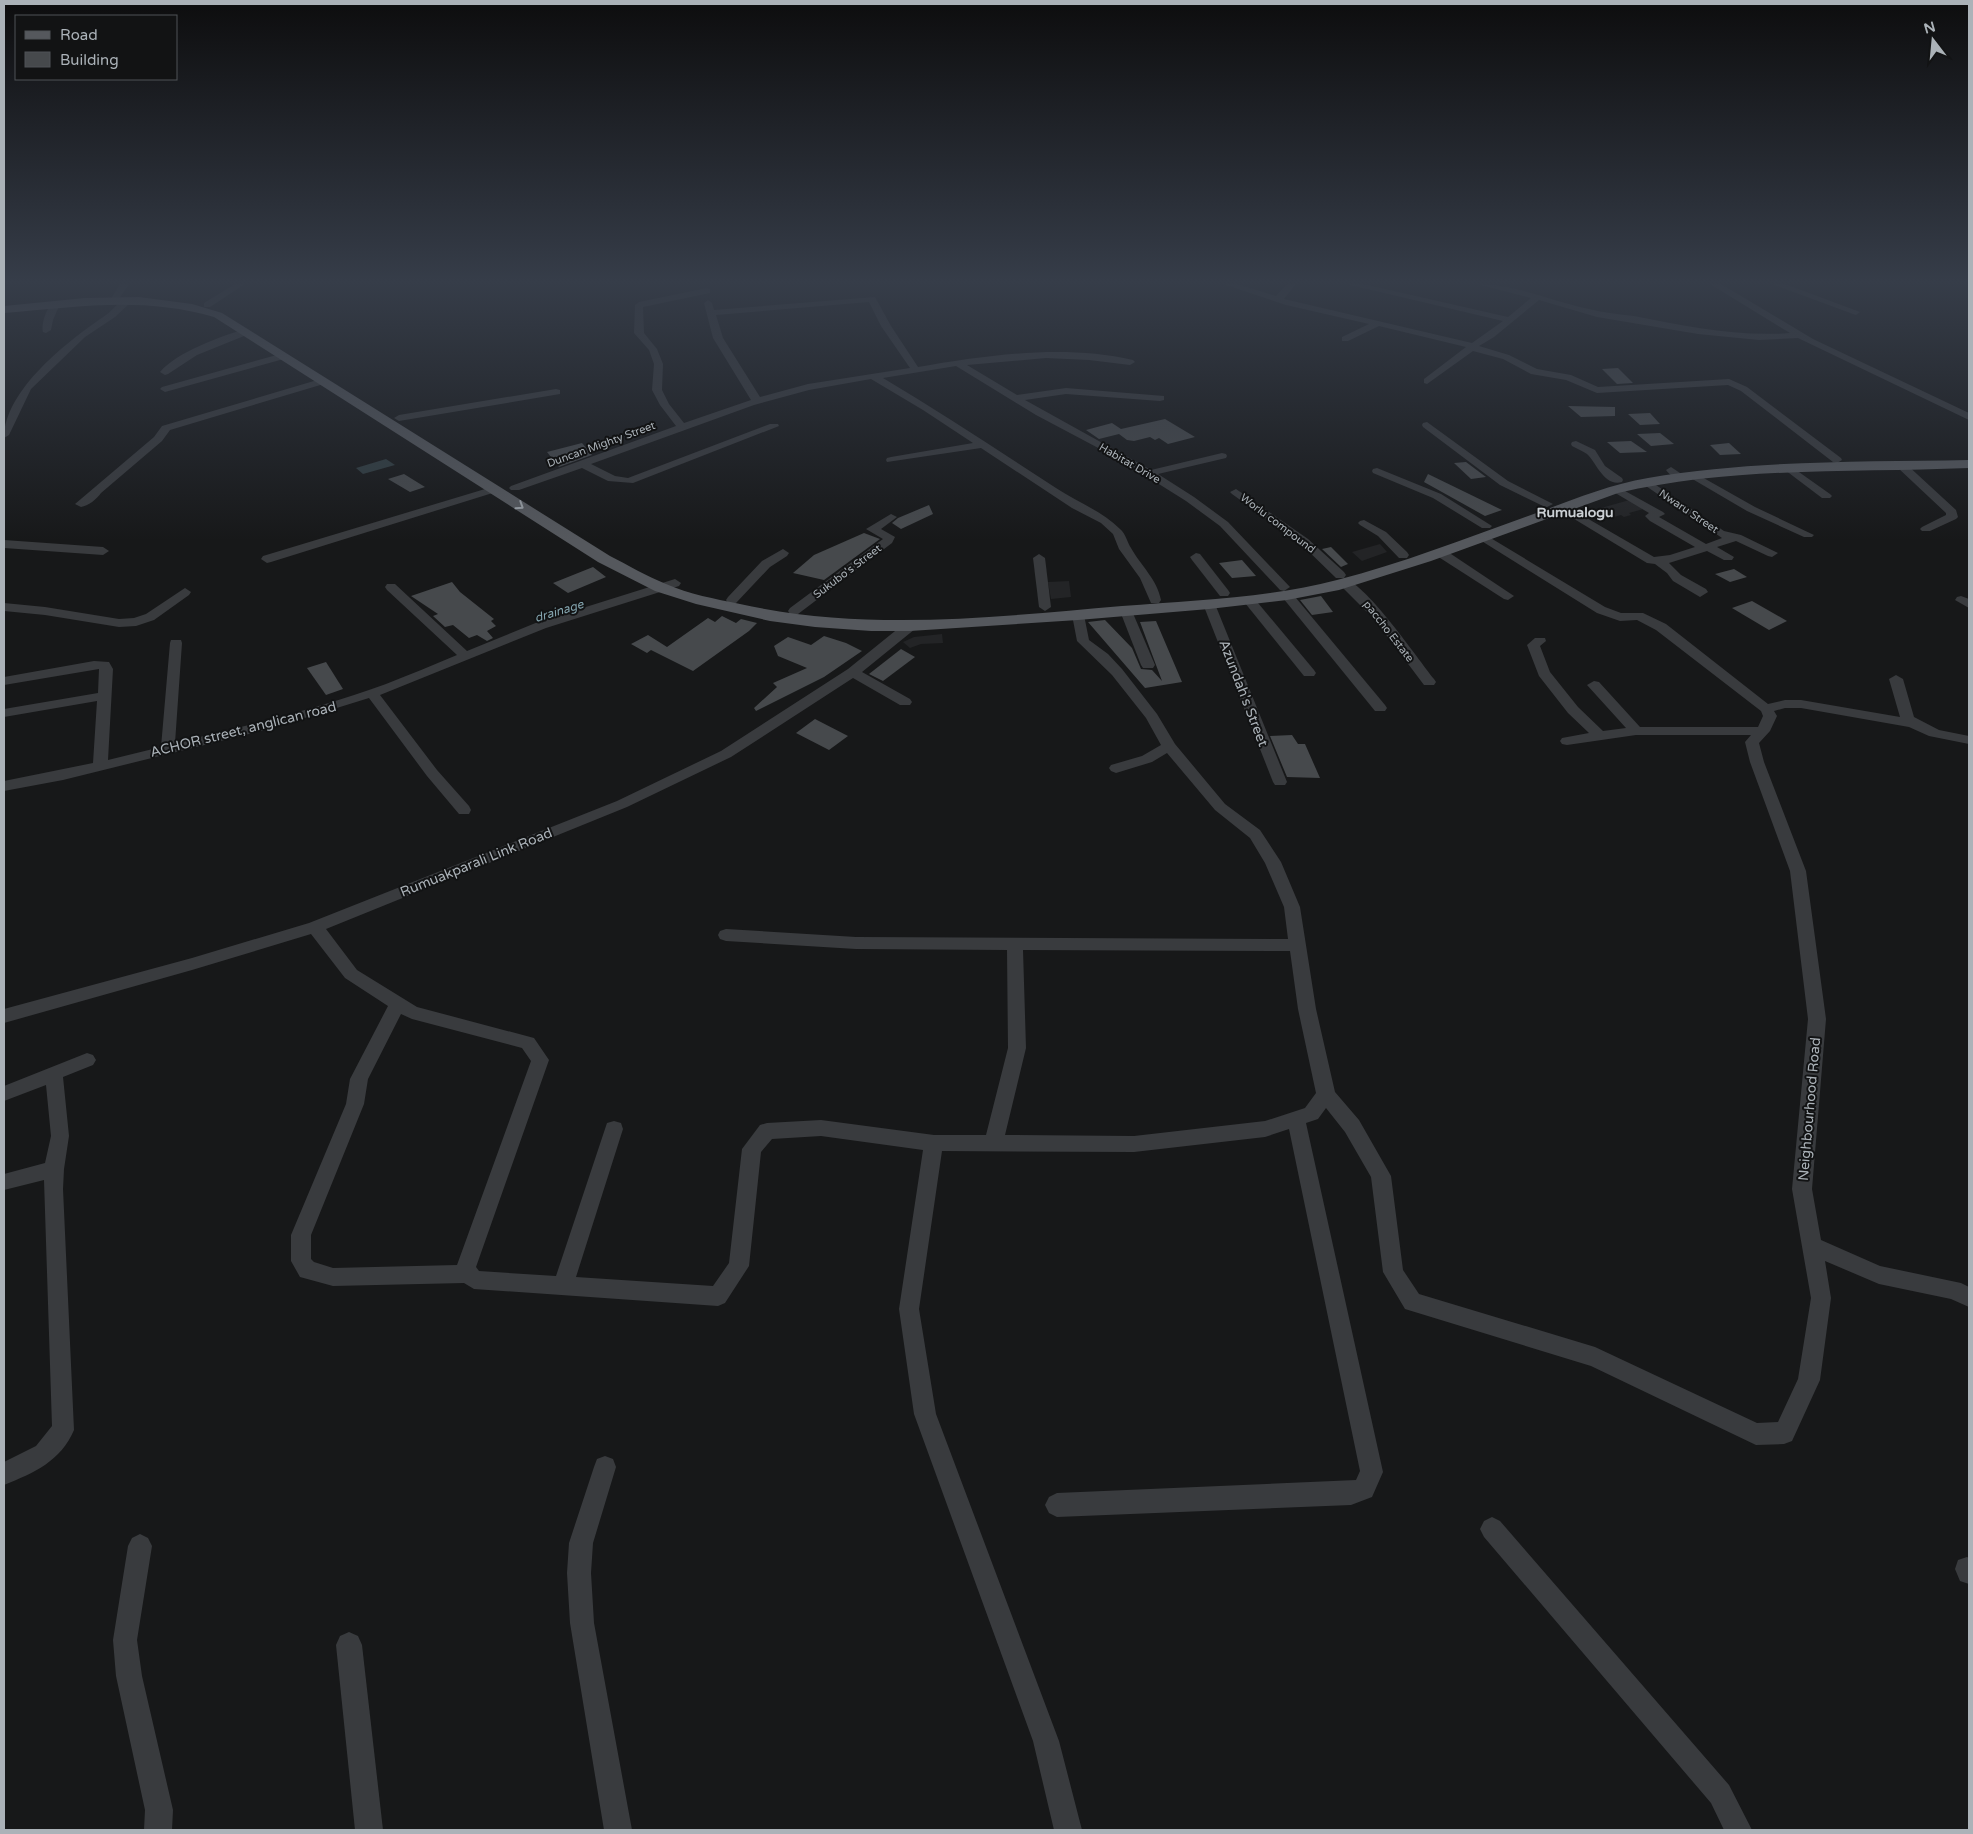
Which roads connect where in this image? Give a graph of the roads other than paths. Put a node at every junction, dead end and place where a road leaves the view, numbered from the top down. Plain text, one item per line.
1 (46, 370) edge
2 (168, 370) edge
3 (235, 370) edge
4 (306, 370) edge
5 (321, 370) edge
6 (659, 370) edge
7 (738, 370) edge
8 (916, 370) edge
9 (968, 370) edge
10 (1441, 370) edge
11 (1529, 370) edge
12 (1871, 370) edge
13 (165, 372) dead end
14 (874, 376) junction
15 (1427, 380) dead end
16 (324, 381) junction
17 (165, 389) dead end
18 (556, 392) dead end
19 (1016, 398) junction
20 (1160, 398) dead end
21 (757, 401) junction
22 (1969, 417) edge
23 (399, 418) junction
24 (1428, 425) dead end
25 (774, 426) dead end
26 (682, 427) junction
27 (4, 435) edge
28 (1576, 444) dead end
29 (982, 445) junction
30 (1222, 456) dead end
31 (1969, 457) edge
32 (891, 460) dead end
33 (1838, 460) junction
34 (583, 464) junction
35 (1969, 464) edge
36 (1901, 465) junction
37 (1789, 468) junction
38 (1376, 471) dead end
39 (1150, 473) junction
40 (1682, 474) junction
41 (1647, 482) junction
42 (1617, 485) junction
43 (515, 488) junction
44 (495, 489) junction
45 (1236, 492) dead end
46 (1826, 496) dead end
47 (81, 504) dead end
48 (1547, 504) junction
49 (1562, 508) junction
50 (892, 517) dead end
51 (1364, 523) dead end
52 (1926, 529) dead end
53 (1485, 532) junction
54 (1808, 535) dead end
55 (1733, 538) junction
56 (4, 544) edge
57 (1706, 548) junction
58 (103, 551) dead end
59 (783, 553) dead end
60 (1440, 553) junction
61 (1772, 553) dead end
62 (1403, 555) junction
63 (1196, 557) dead end
64 (1728, 557) dead end
65 (1039, 558) dead end
66 (267, 559) dead end
67 (1658, 560) junction
68 (1342, 579) junction
69 (668, 585) junction
70 (391, 587) dead end
71 (1286, 591) junction
72 (185, 592) dead end
73 (1700, 593) dead end
74 (1224, 594) junction
75 (1508, 596) dead end
76 (732, 600) junction
77 (1155, 600) junction
78 (1249, 600) junction
79 (1209, 604) junction
80 (4, 607) edge
81 (1045, 607) junction
82 (794, 611) junction
83 (1126, 611) junction
84 (1078, 615) junction
85 (910, 626) junction
86 (1540, 641) dead end
87 (176, 642) dead end
88 (465, 656) junction
89 (1148, 665) dead end
90 (853, 672) junction
91 (1308, 673) dead end
92 (1896, 679) dead end
93 (4, 681) edge
94 (1429, 682) dead end
95 (1594, 685) dead end
96 (372, 693) junction
97 (103, 696) junction
98 (905, 702) dead end
99 (1380, 708) dead end
100 (1766, 709) junction
101 (4, 713) edge
102 (1916, 724) junction
103 (1636, 731) junction
104 (1764, 731) junction
105 (1599, 736) junction
106 (1969, 740) edge
107 (1567, 741) dead end
108 (1169, 746) junction
109 (168, 748) junction
110 (100, 765) junction
111 (1116, 768) dead end
112 (1280, 782) dead end
113 (4, 786) edge
114 (464, 810) dead end
115 (315, 927) junction
116 (726, 935) dead end
117 (1016, 945) junction
118 (1298, 946) junction
119 (398, 1003) junction
120 (4, 1016) edge
121 (86, 1060) dead end
122 (54, 1074) junction
123 (4, 1094) edge
124 (1326, 1095) junction
125 (1296, 1119) junction
126 (614, 1129) dead end
127 (934, 1143) junction
128 (994, 1143) junction
129 (54, 1169) junction
130 (4, 1182) edge
131 (1812, 1246) junction
132 (468, 1274) junction
133 (563, 1286) junction
134 (1969, 1297) edge
135 (606, 1467) dead end
136 (4, 1474) edge
137 (1057, 1505) dead end
138 (1492, 1530) dead end
139 (140, 1546) dead end
140 (349, 1645) dead end
141 (158, 1830) edge
142 (369, 1830) edge
143 (618, 1830) edge
144 (1068, 1830) edge
145 (1738, 1830) edge

1 - 27 street
2 - 13 street
3 - 17 street
4 - 16 main road
5 - 23 main road
6 - 26 street
7 - 21 street
8 - 14 street, Duncan Mighty Street
9 - 19 street, Habitat Drive
10 - 15 street
11 - 33 street
12 - 22 street
14 - 21 street, Duncan Mighty Street
14 - 29 street
16 - 44 main road
16 - 47 street
18 - 23 street
19 - 20 street
19 - 39 street, Habitat Drive
21 - 26 street, Duncan Mighty Street
23 - 43 main road
24 - 48 street
25 - 34 street
26 - 34 street, Duncan Mighty Street
28 - 42 street
29 - 32 street
29 - 77 street
30 - 39 street
31 - 33 main road
33 - 40 main road
34 - 43 street, Duncan Mighty Street
35 - 36 main road
36 - 37 main road
36 - 52 street
37 - 40 main road
37 - 46 street
38 - 53 street
39 - 71 street, Habitat Drive
40 - 41 main road
40 - 42 main road
40 - 54 street
41 - 42 main road
41 - 55 street, Nwaru Street
42 - 48 main road
42 - 49 main road
42 - 57 street
43 - 69 main road
44 - 66 street
44 -> 69 main road
45 - 68 street, Worlu compound
48 - 53 main road
49 - 53 main road
49 - 67 street
50 - 82 street, Sukubo's Street
51 - 62 street
53 - 60 main road
53 - 62 main road
53 - 100 street
55 - 57 street
55 - 61 street, Nwaru Street
56 - 58 street
57 - 64 street
57 - 67 street
59 - 76 street
60 - 68 main road
60 - 75 street
62 - 68 main road
63 - 74 street
65 - 81 street
67 - 73 street
68 - 71 main road
68 - 94 street, paccho Estate
69 - 76 main road
69 - 85 main road
69 - 88 street, ACHOR street, anglican road
70 - 88 street
71 - 74 main road
71 - 78 main road
71 - 99 street, Habitat Drive
72 - 80 street
74 - 77 main road
76 - 82 main road
77 - 81 main road
78 - 79 main road
78 - 91 street
79 - 83 main road
79 - 112 street, Azundah's Street
81 - 82 main road
83 - 84 main road
83 - 89 street
84 - 85 main road
84 - 108 street
85 - 90 street, Rumuakparali Link Road
86 - 105 street
87 - 109 street
88 - 96 street, ACHOR street, anglican road
90 - 98 street
90 - 115 street, Rumuakparali Link Road
92 - 102 street
93 - 97 street
95 - 103 street
96 - 109 street, ACHOR street, anglican road
96 - 114 street
97 - 101 street
97 - 110 street
100 - 102 street
100 - 104 street, Neighbourhood Road
102 - 106 street
103 - 104 street
103 - 105 street
104 - 131 street, Neighbourhood Road
105 - 107 street
108 - 111 street
108 - 118 street
109 - 110 street, ACHOR street, anglican road
110 - 113 street, ACHOR street, anglican road
115 - 119 street
115 - 120 street, Rumuakparali Link Road
116 - 117 street
117 - 118 street
117 - 128 street
118 - 124 street
119 - 132 street
119 - 132 street
121 - 122 street
122 - 123 street
122 - 129 street
124 - 125 street
124 - 131 street, Neighbourhood Road
125 - 128 street
125 - 137 street
126 - 133 street
127 - 128 street
127 - 133 street
127 - 144 street
129 - 130 street
129 - 136 street
131 - 134 street
132 - 133 street
135 - 143 street
138 - 145 street
139 - 141 street
140 - 142 street

